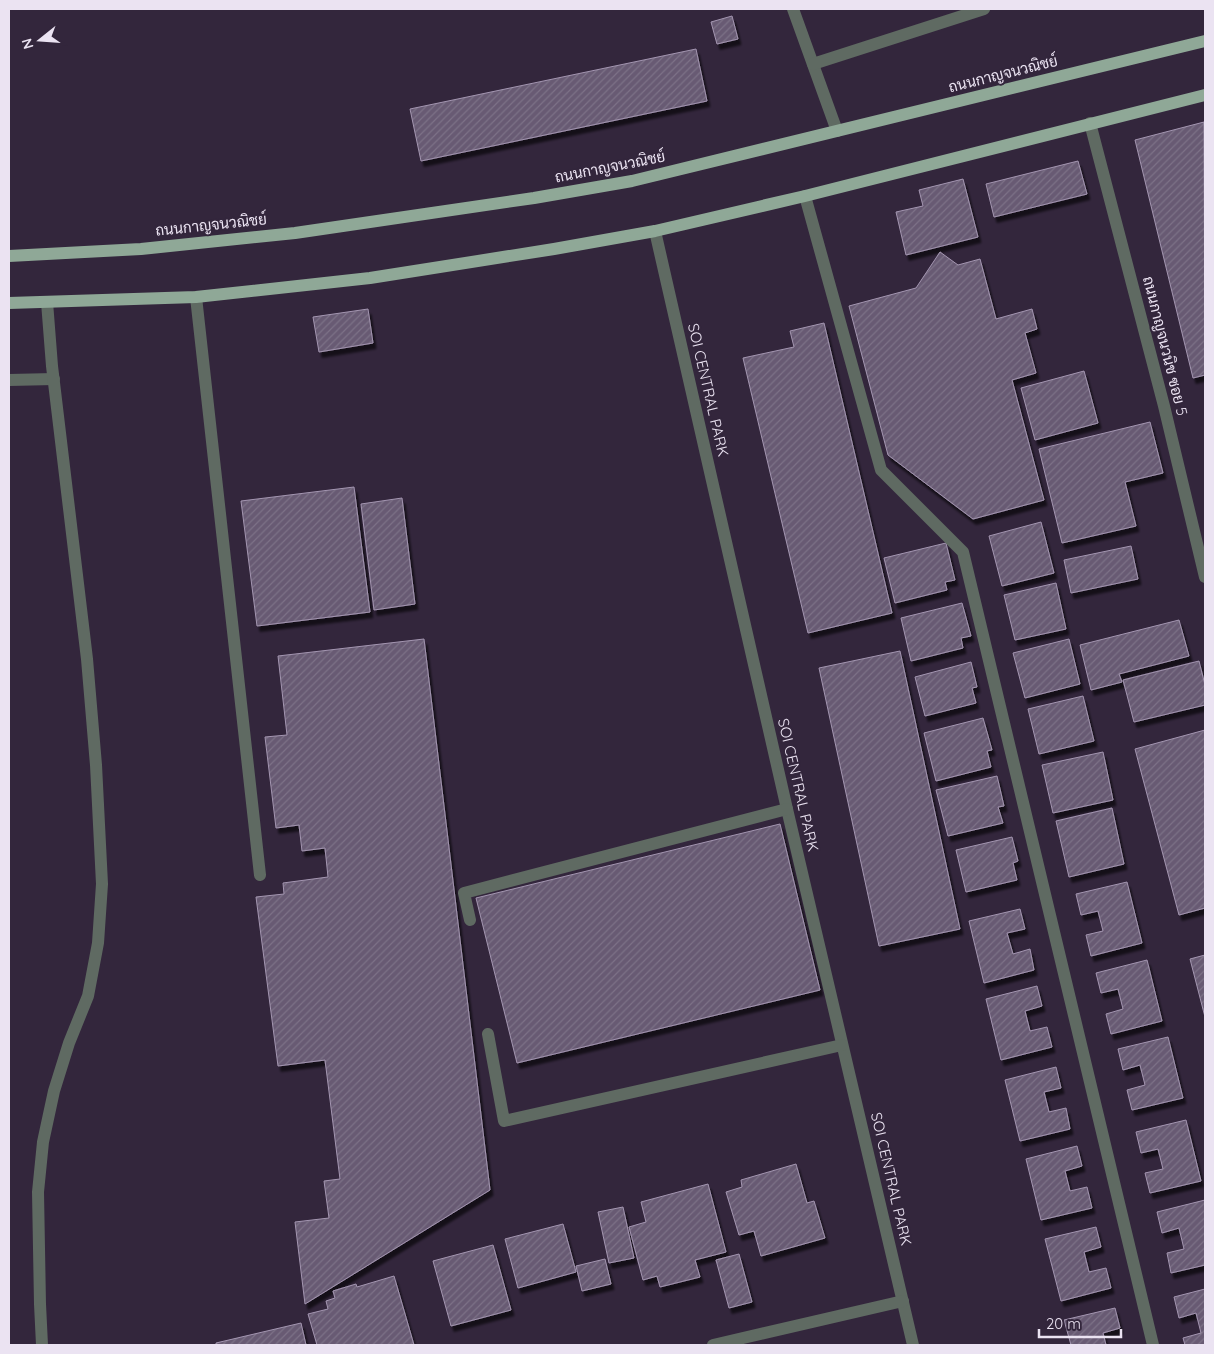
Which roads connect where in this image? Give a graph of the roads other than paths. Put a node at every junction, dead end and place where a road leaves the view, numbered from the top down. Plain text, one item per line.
1 (793, 9) edge
2 (984, 9) edge
3 (1205, 41) edge
4 (813, 64) junction
5 (1205, 95) edge
6 (1090, 123) junction
7 (838, 131) junction
8 (806, 196) junction
9 (655, 231) junction
10 (9, 256) edge
11 (196, 297) junction
12 (46, 302) junction
13 (9, 303) edge
14 (54, 379) junction
15 (9, 380) edge
16 (1205, 577) edge
17 (787, 809) junction
18 (260, 876) dead end
19 (470, 920) dead end
20 (488, 1034) dead end
21 (842, 1044) junction
22 (903, 1301) junction
23 (42, 1345) edge
24 (713, 1345) edge
25 (913, 1345) edge
26 (1153, 1345) edge

1 - 4 street
2 - 4 street
3 - 7 main road, ถนนกาญจนวณิชย์
4 - 7 street
5 - 6 main road
6 - 8 main road
6 - 16 street, ถนนกาญจนวนิช ซอย 5
7 - 10 main road, ถนนกาญจนวณิชย์
8 - 9 main road
8 - 26 street
9 - 11 main road
9 - 17 street, SOI CENTRAL PARK
11 - 12 main road
11 - 18 street
12 - 13 main road
12 - 14 street
14 - 15 street
14 - 23 street
17 - 19 street
17 - 21 street, SOI CENTRAL PARK
20 - 21 street
21 - 22 street, SOI CENTRAL PARK
22 - 24 street
22 - 25 street, SOI CENTRAL PARK

